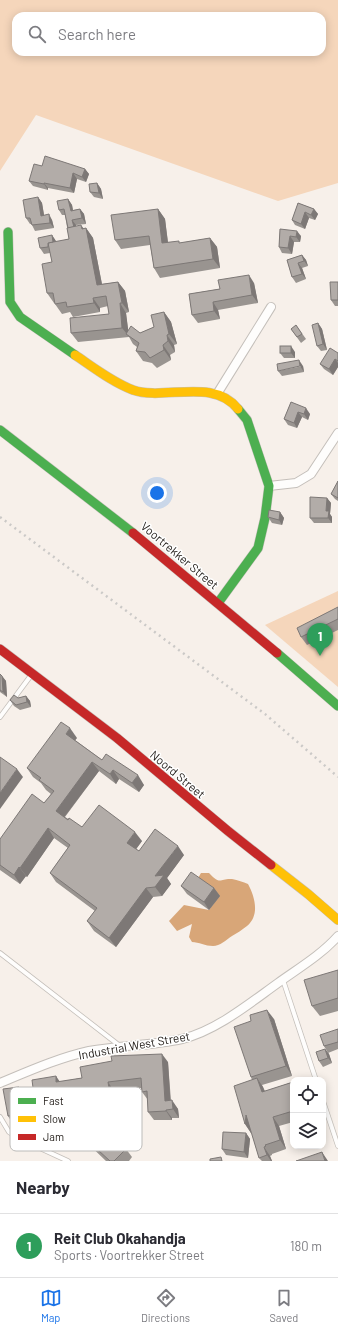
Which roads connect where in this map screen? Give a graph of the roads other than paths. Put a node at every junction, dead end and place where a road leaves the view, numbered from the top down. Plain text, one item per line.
1 (8, 232) dead end
2 (271, 306) dead end
3 (217, 394) junction
4 (0, 430) edge
5 (338, 433) edge
6 (268, 486) junction
7 (218, 603) junction
8 (0, 649) edge
9 (32, 673) junction
10 (338, 706) edge
11 (0, 717) edge
12 (338, 920) edge
13 (338, 936) edge
14 (0, 953) edge
15 (283, 979) junction
16 (122, 1047) junction
17 (315, 1077) edge
18 (0, 1083) edge
19 (326, 1109) edge
20 (0, 1117) edge
21 (10, 1133) edge
22 (338, 1146) edge
23 (46, 1151) edge
24 (68, 1161) edge

1 - 3 street
2 - 3 street
3 - 6 street
4 - 7 street, Voortrekker Street
5 - 6 street
6 - 7 street
7 - 10 street, Voortrekker Street
8 - 9 street, Noord Street
9 - 11 lane
9 - 12 street, Noord Street
13 - 15 street, Industrial West Street
14 - 16 lane
15 - 16 street, Industrial West Street
15 - 17 lane
16 - 18 street, Industrial West Street
19 - 22 lane
20 - 21 lane
23 - 24 lane

